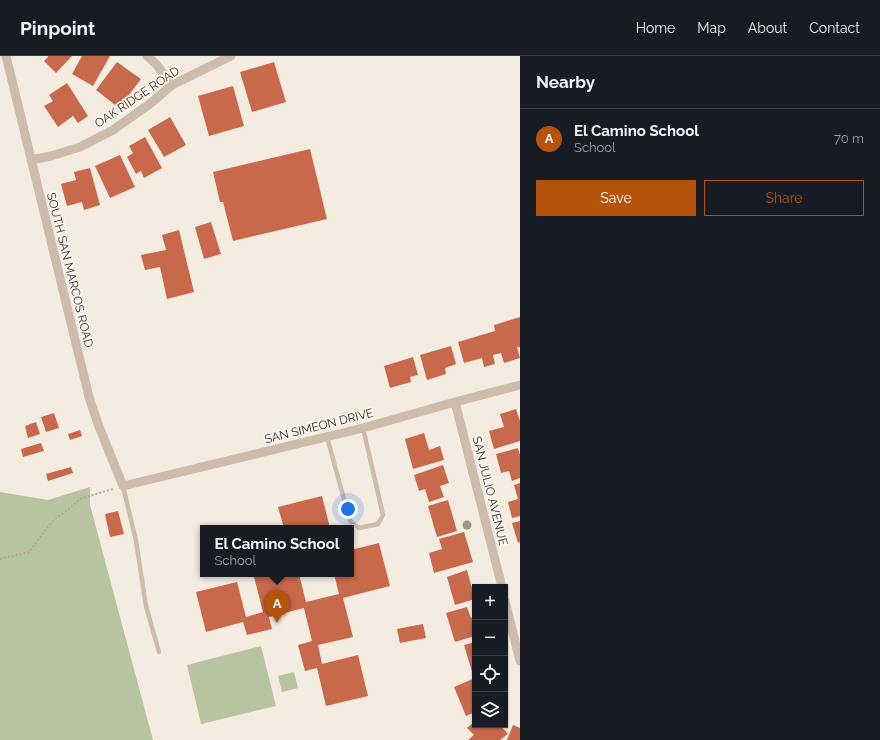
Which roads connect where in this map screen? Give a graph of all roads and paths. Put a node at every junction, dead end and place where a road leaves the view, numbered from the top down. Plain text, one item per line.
1 (6, 56) edge
2 (147, 56) edge
3 (231, 56) edge
4 (172, 85) junction
5 (31, 160) junction
6 (520, 385) edge
7 (455, 402) junction
8 (363, 428) junction
9 (327, 437) junction
10 (123, 486) junction
11 (0, 559) edge
12 (501, 584) edge
13 (508, 613) edge
14 (159, 652) dead end
15 (520, 660) edge

1 - 5 street, SOUTH SAN MARCOS ROAD
2 - 4 street
3 - 4 street, OAK RIDGE ROAD
4 - 5 street, OAK RIDGE ROAD
5 - 10 street, SOUTH SAN MARCOS ROAD
6 - 7 street, SAN SIMEON DRIVE
7 - 8 street, SAN SIMEON DRIVE
7 - 12 street, SAN JULIO AVENUE
8 - 9 street, SAN SIMEON DRIVE
8 - 9 lane
9 - 10 street, SAN SIMEON DRIVE
10 - 11 path
10 - 14 lane
13 - 15 street

